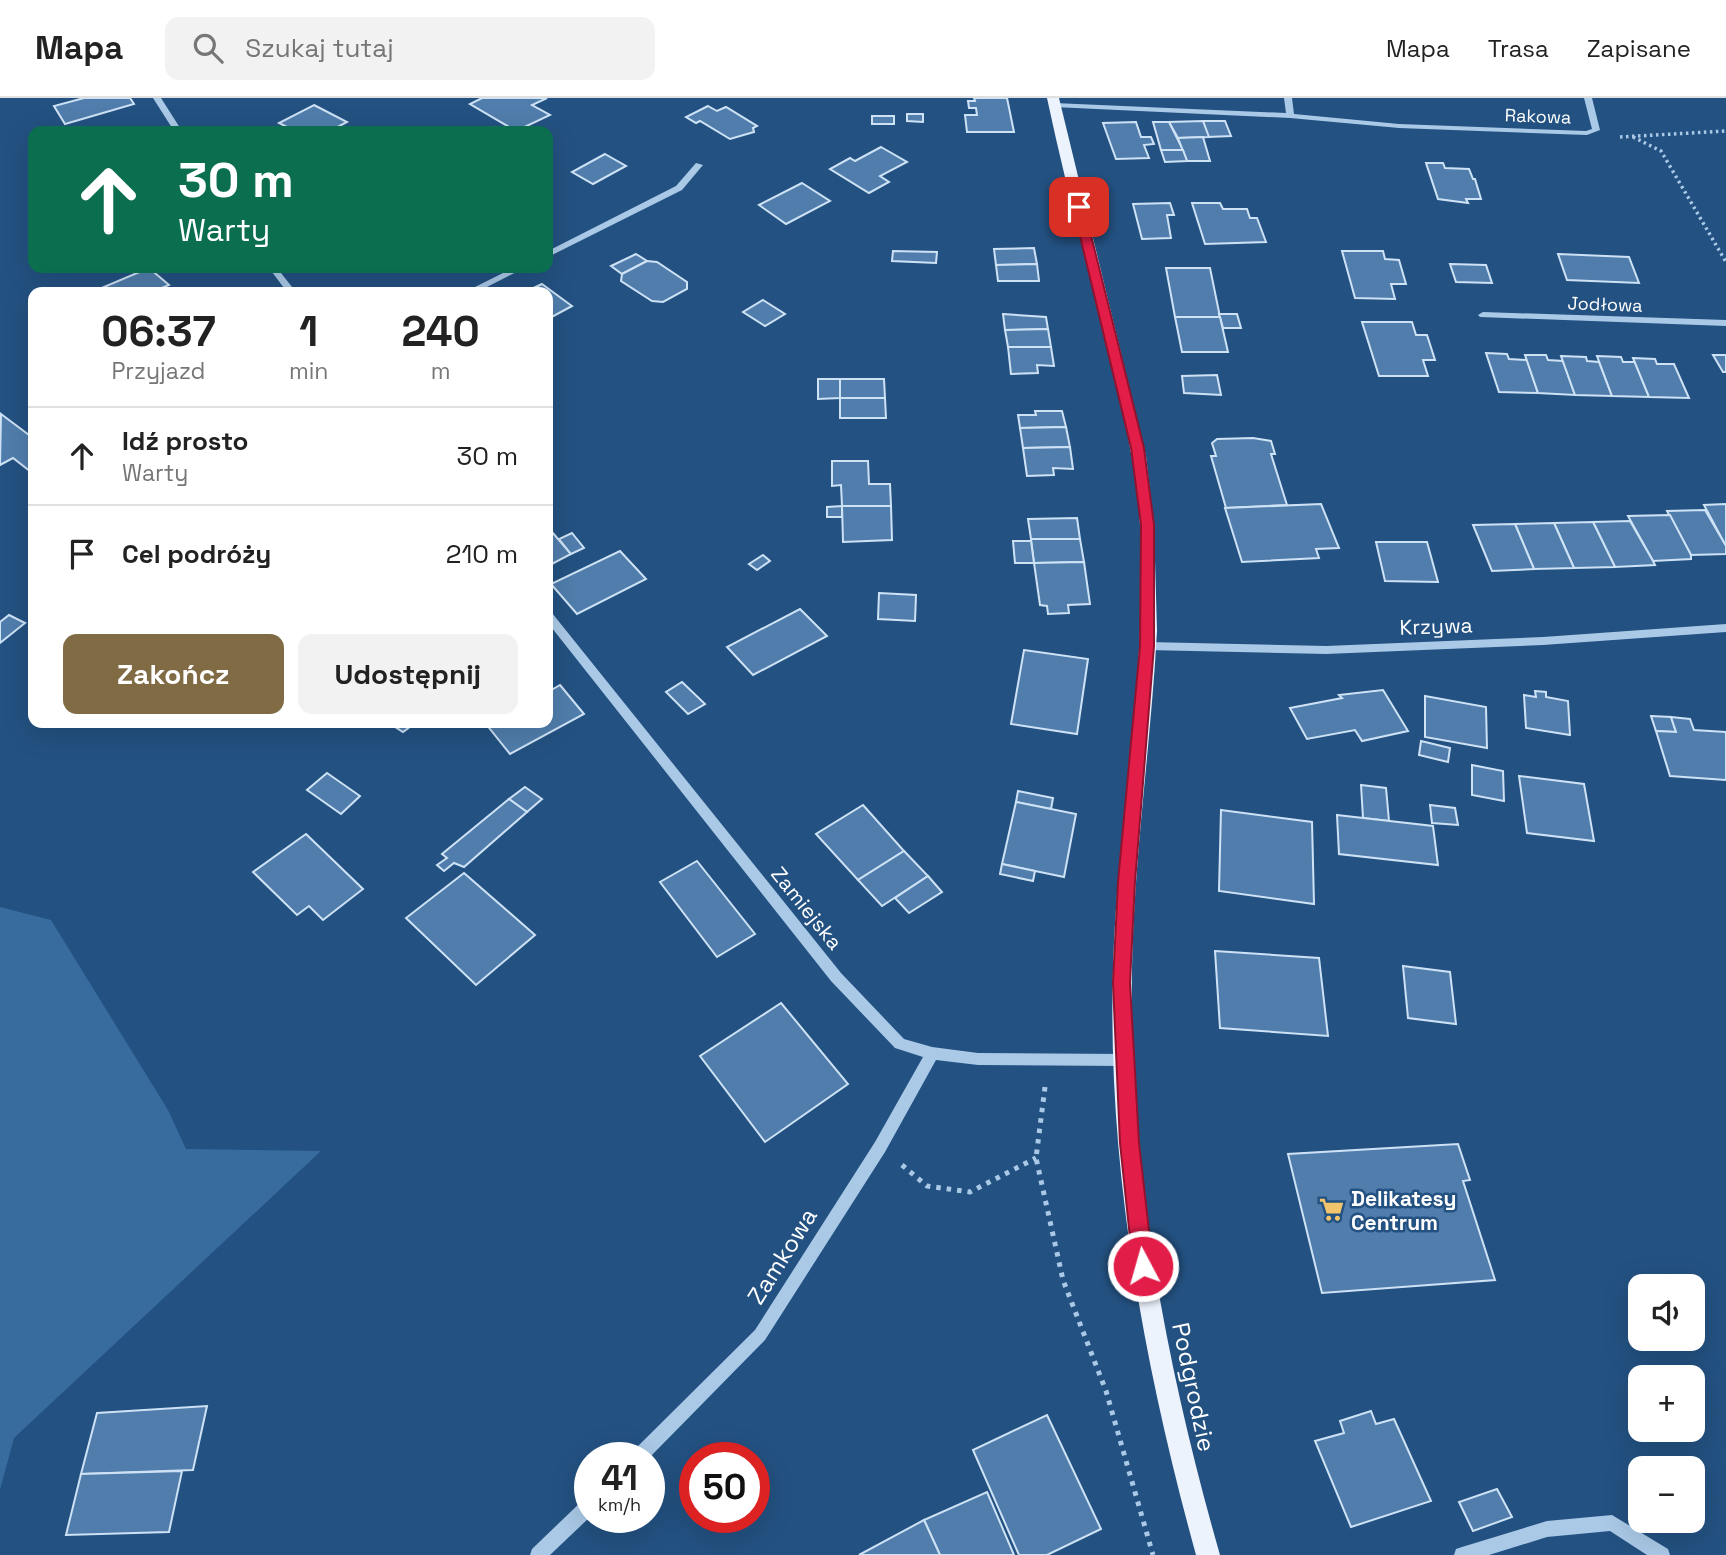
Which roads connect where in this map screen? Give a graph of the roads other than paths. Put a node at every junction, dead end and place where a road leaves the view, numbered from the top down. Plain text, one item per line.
1 (157, 98) edge
2 (1288, 98) edge
3 (1588, 98) edge
4 (1053, 102) edge
5 (1290, 116) junction
6 (174, 126) edge
7 (699, 165) dead end
8 (553, 251) edge
9 (510, 273) edge
10 (480, 287) edge
11 (1483, 315) dead end
12 (1726, 323) edge
13 (553, 621) edge
14 (1726, 628) edge
15 (1147, 646) junction
16 (932, 1053) junction
17 (1124, 1060) junction
18 (654, 1442) edge
19 (574, 1520) edge
20 (538, 1555) edge
21 (1208, 1555) edge
22 (1462, 1555) edge
23 (1662, 1555) edge

1 - 6 street
2 - 5 street
3 - 5 street, Rakowa
4 - 5 street, Rakowa
4 - 15 main road, Podgrodzie
7 - 8 street
9 - 10 street
11 - 12 street, Jodłowa
13 - 16 street, Zamiejska
14 - 15 street, Krzywa
15 - 17 main road, Podgrodzie
16 - 17 street, Zamiejska
16 - 18 street, Zamkowa
17 - 21 main road, Podgrodzie
19 - 20 street
22 - 23 street

